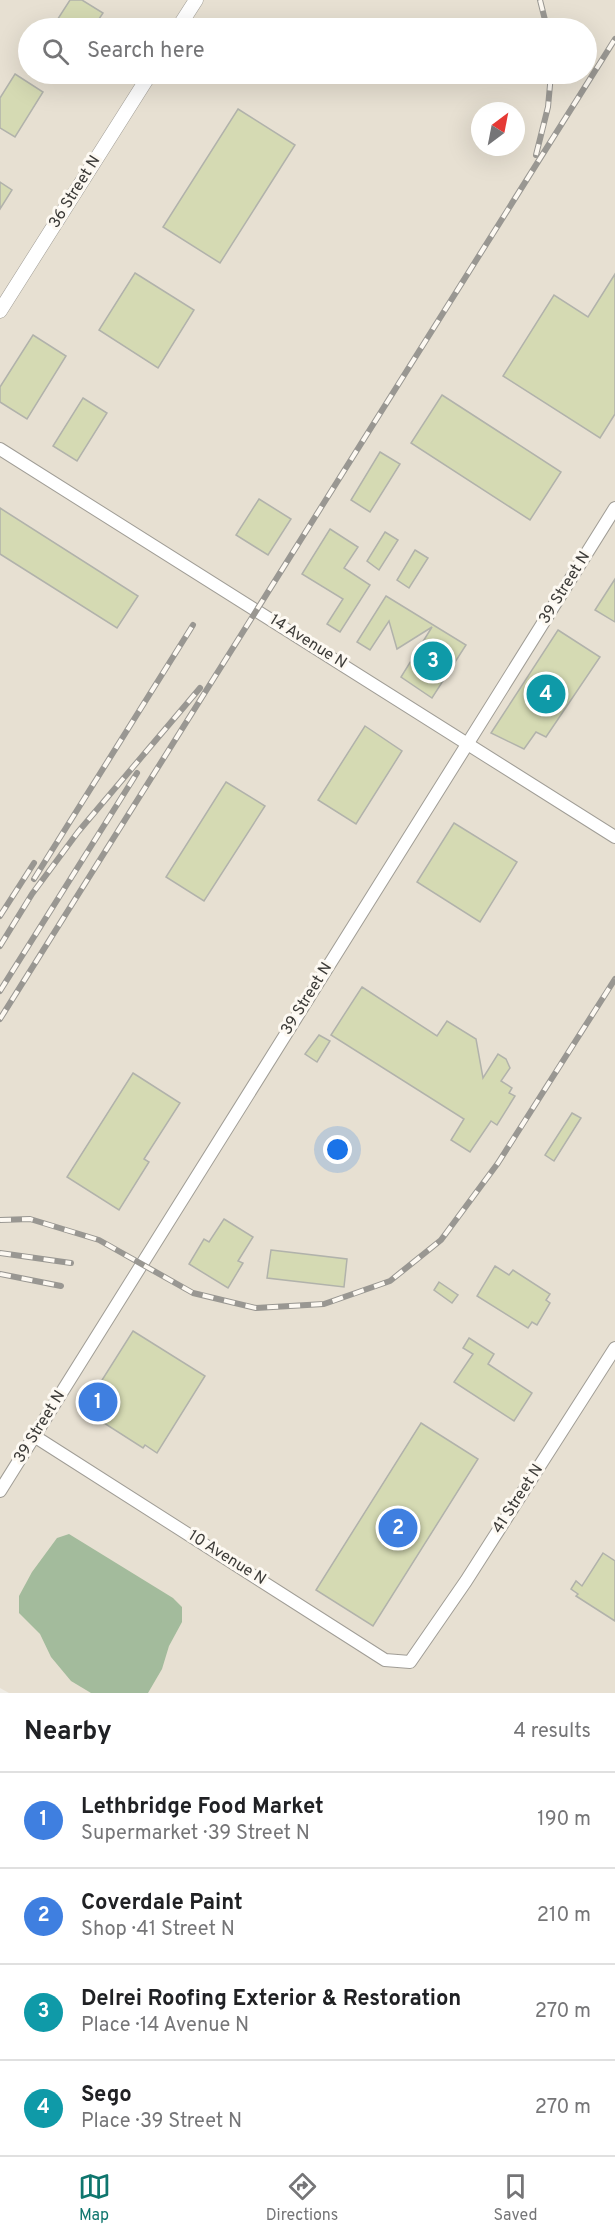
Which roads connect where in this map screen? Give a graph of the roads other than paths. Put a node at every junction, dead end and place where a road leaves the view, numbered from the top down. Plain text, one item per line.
1 (196, 0) edge
2 (184, 18) edge
3 (144, 84) edge
4 (0, 311) edge
5 (0, 449) edge
6 (615, 508) edge
7 (467, 742) junction
8 (615, 837) edge
9 (615, 1348) edge
10 (34, 1436) junction
11 (0, 1491) edge
12 (419, 1649) joint

1 - 2 street
3 - 4 street, 36 Street N
5 - 7 street, 14 Avenue N
6 - 7 street, 39 Street N
7 - 8 street, 14 Avenue N
7 - 10 street, 39 Street N
9 - 12 street, 41 Street N
10 - 11 street, 39 Street N
10 - 12 street, 10 Avenue N

